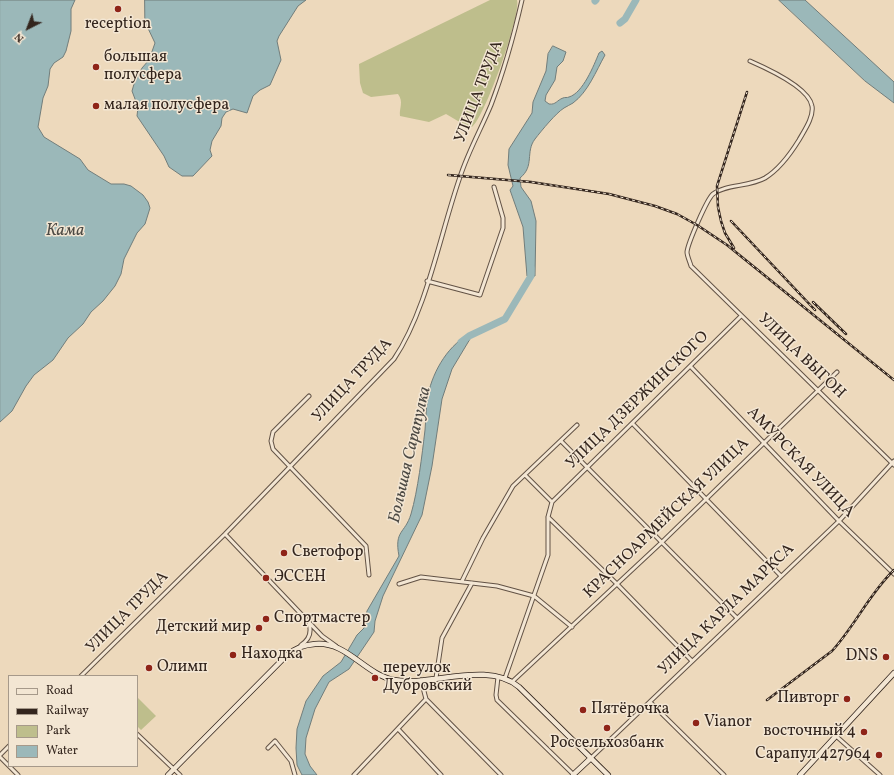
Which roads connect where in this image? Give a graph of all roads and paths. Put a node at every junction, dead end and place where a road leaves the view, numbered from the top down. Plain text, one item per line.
1 (522, 0) edge
2 (750, 61) dead end
3 (494, 187) dead end
4 (428, 281) junction
5 (742, 316) junction
6 (691, 367) junction
7 (837, 372) dead end
8 (820, 391) junction
9 (309, 396) dead end
10 (633, 424) junction
11 (577, 425) dead end
12 (561, 441) junction
13 (763, 443) junction
14 (893, 463) edge
15 (290, 466) junction
16 (587, 467) junction
17 (525, 475) junction
18 (707, 498) junction
19 (552, 502) junction
20 (548, 517) junction
21 (839, 521) junction
22 (225, 534) junction
23 (662, 542) junction
24 (894, 574) edge
25 (369, 575) dead end
26 (781, 576) junction
27 (462, 581) junction
28 (472, 583) junction
29 (399, 584) dead end
30 (617, 584) junction
31 (534, 596) junction
32 (737, 618) junction
33 (307, 620) junction
34 (572, 627) junction
35 (298, 647) junction
36 (338, 647) junction
37 (692, 661) junction
38 (894, 673) edge
39 (82, 675) edge
40 (498, 677) junction
41 (436, 678) junction
42 (505, 678) junction
43 (421, 680) junction
44 (513, 681) junction
45 (426, 699) junction
46 (650, 702) junction
47 (398, 730) junction
48 (138, 735) edge
49 (836, 736) junction
50 (8, 747) edge
51 (268, 748) dead end
52 (0, 756) edge
53 (591, 758) junction
54 (8, 764) edge
55 (10, 767) edge
56 (174, 770) junction
57 (18, 775) edge
58 (168, 775) edge
59 (180, 775) edge
60 (295, 775) edge
61 (354, 775) edge
62 (441, 775) edge
63 (501, 775) edge
64 (574, 775) edge
65 (608, 775) edge
66 (724, 775) edge
67 (800, 775) edge
68 (880, 775) edge

1 - 4 street, УЛИЦА ТРУДА
2 - 5 street, УЛИЦА ВЫГОН
3 - 4 street
4 - 15 street, УЛИЦА ТРУДА
5 - 6 street, УЛИЦА ДЗЕРЖИНСКОГО
5 - 8 street, УЛИЦА ВЫГОН
6 - 10 street, УЛИЦА ДЗЕРЖИНСКОГО
6 - 13 street, АМУРСКАЯ УЛИЦА
7 - 8 street, КРАСНОАРМЕЙСКАЯ УЛИЦА
8 - 13 street, КРАСНОАРМЕЙСКАЯ УЛИЦА
8 - 14 street, УЛИЦА ВЫГОН
9 - 15 street
10 - 16 street, УЛИЦА ДЗЕРЖИНСКОГО
10 - 18 street
11 - 12 street
12 - 16 street
12 - 17 street
13 - 18 street, КРАСНОАРМЕЙСКАЯ УЛИЦА
13 - 21 street, АМУРСКАЯ УЛИЦА
14 - 21 street, УЛИЦА КАРЛА МАРКСА
15 - 22 street, УЛИЦА ТРУДА
15 - 25 street
16 - 19 street, УЛИЦА ДЗЕРЖИНСКОГО
16 - 23 street
17 - 19 street
17 - 27 street
18 - 23 street, КРАСНОАРМЕЙСКАЯ УЛИЦА
18 - 26 street
19 - 20 street
20 - 30 street
20 - 31 street
21 - 24 street, АМУРСКАЯ УЛИЦА
21 - 26 street, УЛИЦА КАРЛА МАРКСА
22 - 33 street
22 - 39 street, УЛИЦА ТРУДА
23 - 30 street, КРАСНОАРМЕЙСКАЯ УЛИЦА
23 - 32 street
26 - 32 street, УЛИЦА КАРЛА МАРКСА
27 - 28 street
27 - 29 street
28 - 31 street
28 - 41 street
30 - 34 street, КРАСНОАРМЕЙСКАЯ УЛИЦА
30 - 37 street
31 - 34 street
31 - 42 street
32 - 37 street, УЛИЦА КАРЛА МАРКСА
33 - 35 street
33 - 36 street
34 - 44 street, КРАСНОАРМЕЙСКАЯ УЛИЦА
35 - 36 main road
35 - 56 main road
36 - 43 main road
37 - 46 street, УЛИЦА КАРЛА МАРКСА
38 - 49 main road
40 - 41 main road
40 - 42 main road
40 - 64 street
41 - 43 main road
42 - 44 main road
43 - 45 street
44 - 53 main road
45 - 47 street
45 - 63 street
46 - 53 street, УЛИЦА КАРЛА МАРКСА
46 - 66 street
47 - 61 street
47 - 62 street
48 - 56 street
49 - 67 main road
49 - 68 street
50 - 52 street
51 - 60 street
52 - 54 street
53 - 64 main road, УЛИЦА КАРЛА МАРКСА
53 - 65 main road
55 - 57 street
56 - 58 main road
56 - 59 street

